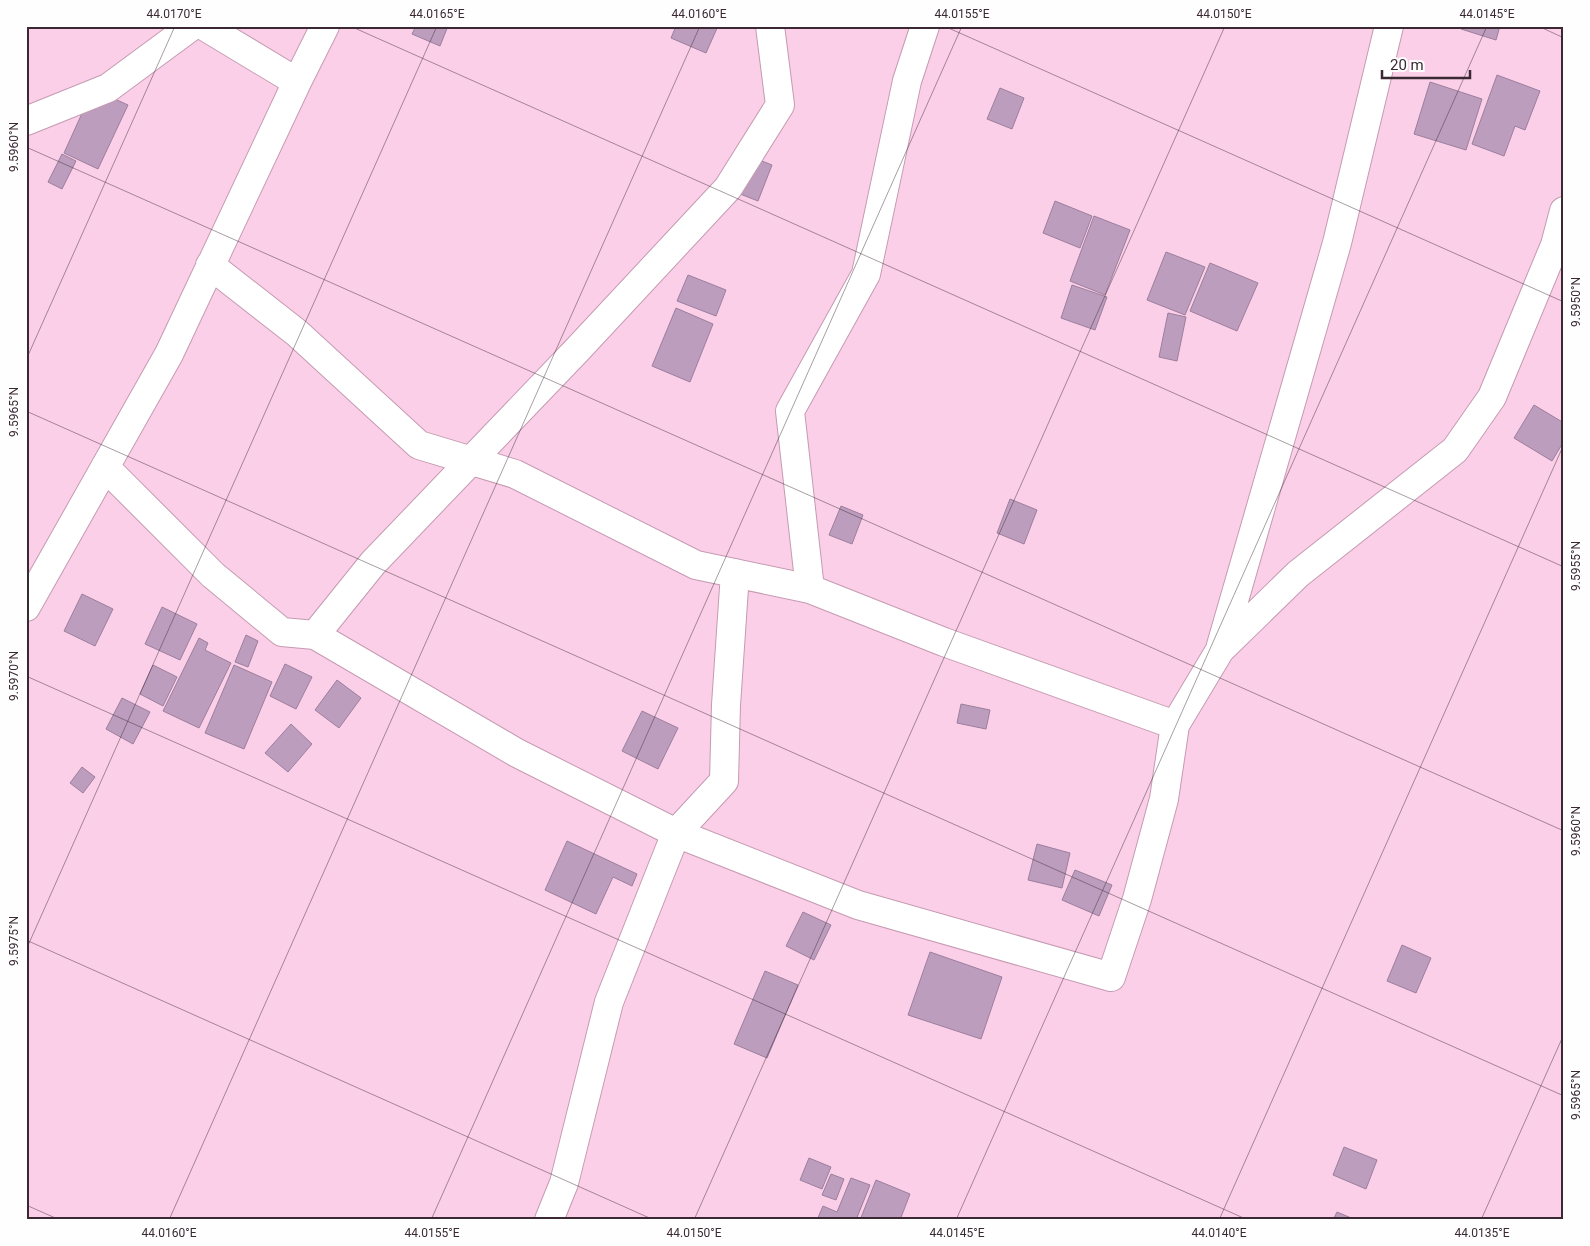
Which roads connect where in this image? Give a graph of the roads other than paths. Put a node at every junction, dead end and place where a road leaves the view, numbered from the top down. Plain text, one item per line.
1 (192, 26) edge
2 (204, 26) edge
3 (325, 26) edge
4 (770, 26) edge
5 (925, 26) edge
6 (1389, 26) edge
7 (297, 82) junction
8 (26, 121) edge
9 (1564, 211) edge
10 (210, 265) junction
11 (472, 461) junction
12 (105, 467) junction
13 (735, 573) junction
14 (810, 589) junction
15 (26, 607) edge
16 (315, 635) junction
17 (1220, 650) junction
18 (1175, 725) junction
19 (676, 833) junction
20 (549, 1220) edge

1 - 8 street
2 - 7 street
3 - 7 street
4 - 11 street
5 - 14 street
6 - 17 street
7 - 10 street
9 - 17 street
10 - 11 street
10 - 12 street
11 - 13 street
11 - 16 street
12 - 15 street
12 - 16 street
13 - 14 street
13 - 19 street
14 - 18 street
16 - 19 street
17 - 18 street
18 - 19 street
19 - 20 street

